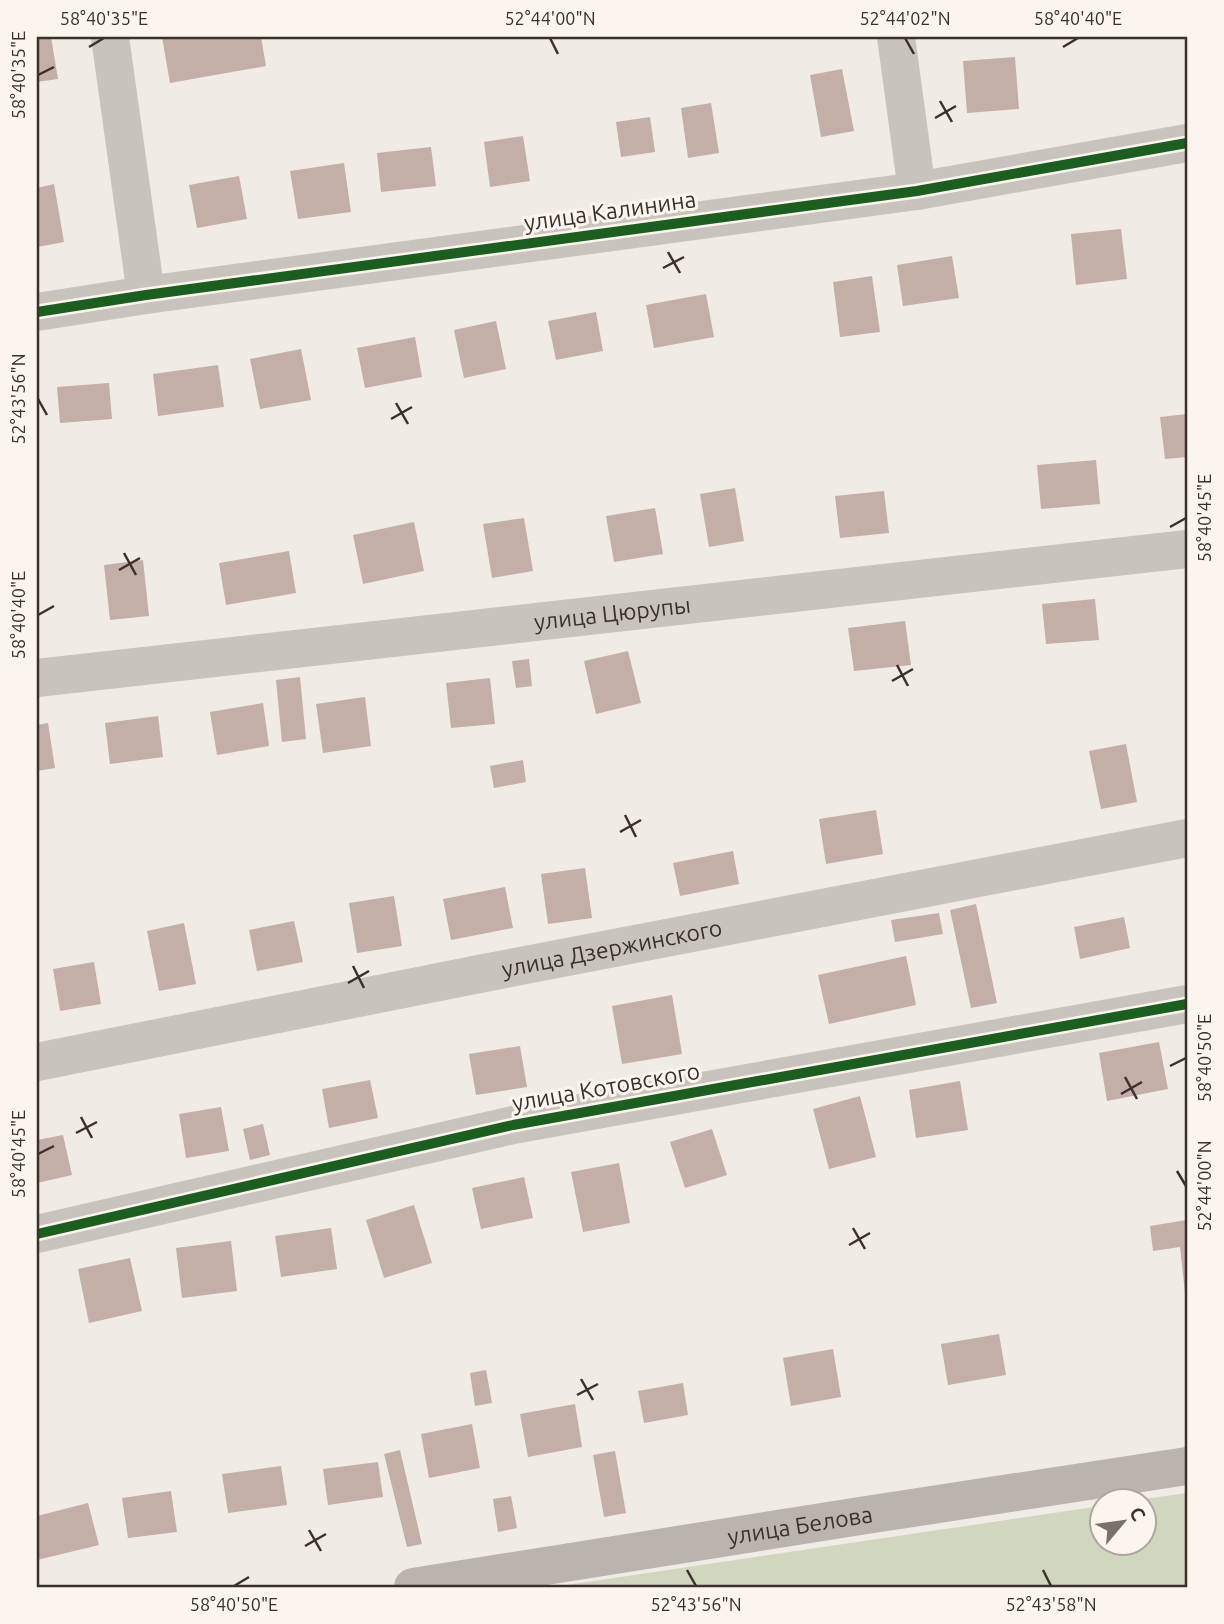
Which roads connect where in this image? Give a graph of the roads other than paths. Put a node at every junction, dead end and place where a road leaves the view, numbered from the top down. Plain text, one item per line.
1 (110, 37) edge
2 (896, 37) edge
3 (1187, 143) edge
4 (917, 191) junction
5 (146, 295) junction
6 (37, 312) edge
7 (1187, 549) edge
8 (37, 678) edge
9 (1187, 838) edge
10 (1187, 1004) edge
11 (37, 1062) edge
12 (37, 1234) edge
13 (1187, 1466) edge
14 (413, 1587) edge

1 - 5 street
2 - 4 street
3 - 4 street, улица Калинина
4 - 5 street, улица Калинина
5 - 6 street, улица Калинина
7 - 8 street, улица Цюрупы
9 - 11 street, улица Дзержинского
10 - 12 street, улица Котовского
13 - 14 main road, улица Белова

